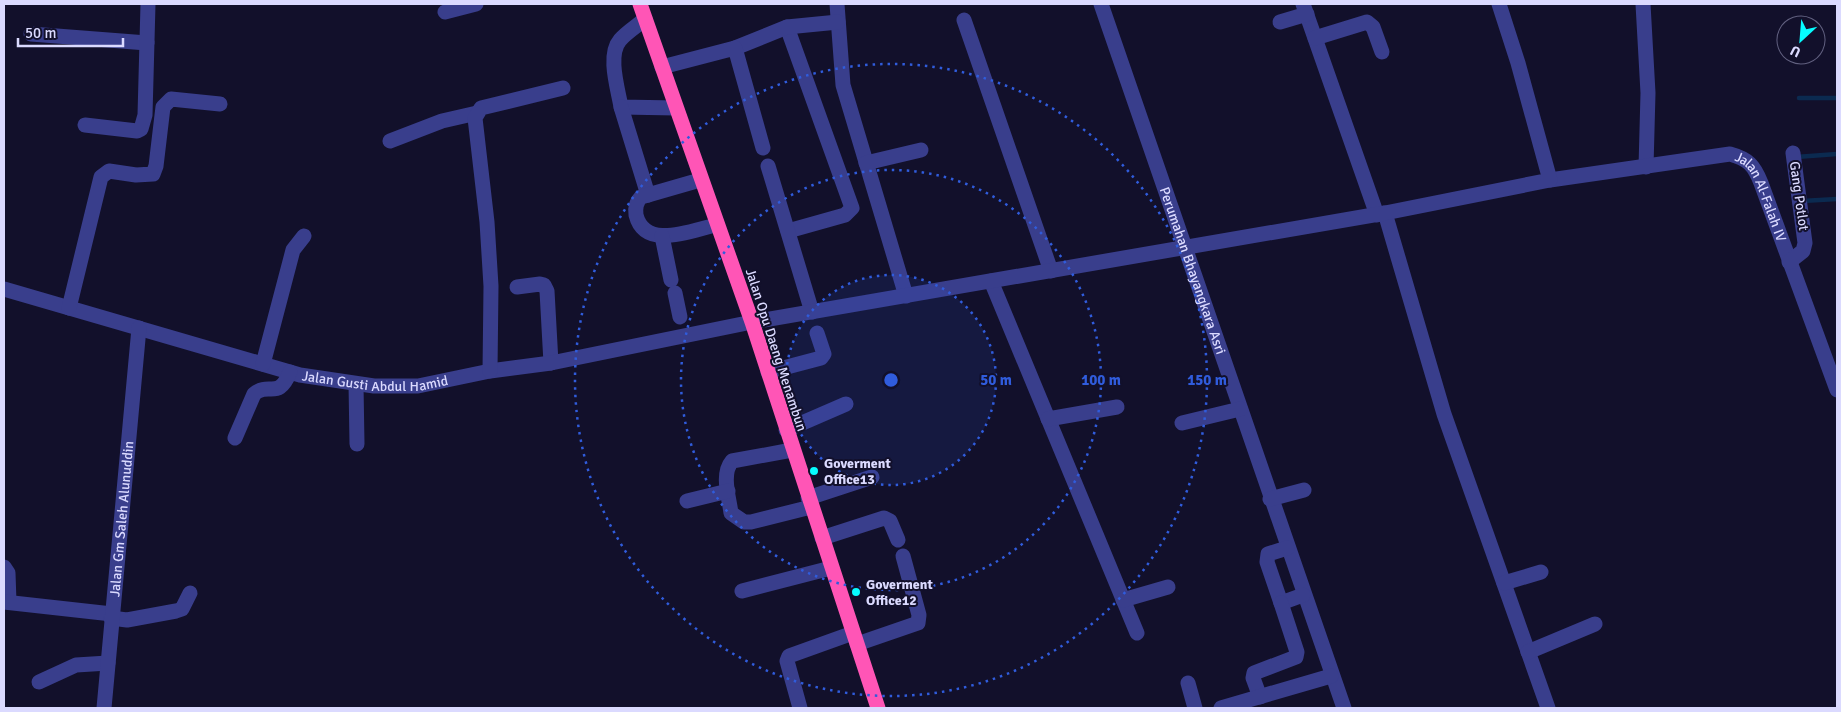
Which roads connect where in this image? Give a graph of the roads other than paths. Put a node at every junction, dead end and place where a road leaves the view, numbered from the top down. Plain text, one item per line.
1 (148, 4) edge
2 (476, 4) edge
3 (640, 4) edge
4 (837, 4) edge
5 (1101, 4) edge
6 (1498, 4) edge
7 (1644, 4) edge
8 (1305, 9) edge
9 (445, 12) dead end
10 (645, 19) junction
11 (964, 20) dead end
12 (838, 22) junction
13 (1280, 22) dead end
14 (787, 27) junction
15 (31, 34) dead end
16 (1315, 38) junction
17 (147, 43) junction
18 (734, 48) junction
19 (1382, 52) dead end
20 (662, 67) junction
21 (563, 88) dead end
22 (220, 104) dead end
23 (621, 107) junction
24 (676, 108) junction
25 (477, 113) junction
26 (85, 126) dead end
27 (390, 141) dead end
28 (763, 148) dead end
29 (921, 150) dead end
30 (1793, 153) dead end
31 (866, 163) junction
32 (768, 166) dead end
33 (1646, 167) junction
34 (700, 180) junction
35 (1550, 180) junction
36 (648, 195) junction
37 (1381, 214) junction
38 (716, 225) junction
39 (788, 231) junction
40 (304, 236) dead end
41 (662, 236) junction
42 (1186, 247) junction
43 (1789, 262) junction
44 (1051, 271) junction
45 (991, 281) junction
46 (517, 287) dead end
47 (4, 289) edge
48 (906, 296) junction
49 (69, 308) junction
50 (812, 312) junction
51 (680, 318) dead end
52 (752, 322) junction
53 (139, 328) junction
54 (817, 332) dead end
55 (552, 363) junction
56 (263, 364) junction
57 (490, 370) junction
58 (290, 372) junction
59 (768, 372) junction
60 (356, 384) junction
61 (1837, 390) edge
62 (846, 404) dead end
63 (1117, 408) dead end
64 (1240, 409) junction
65 (1048, 419) junction
66 (1182, 423) dead end
67 (786, 430) junction
68 (235, 438) dead end
69 (357, 444) dead end
70 (792, 450) junction
71 (872, 476) dead end
72 (728, 490) junction
73 (1304, 490) dead end
74 (1270, 499) junction
75 (687, 501) dead end
76 (810, 502) junction
77 (822, 538) junction
78 (898, 540) dead end
79 (1287, 548) junction
80 (902, 556) dead end
81 (4, 567) edge
82 (832, 568) junction
83 (1541, 572) dead end
84 (1504, 584) junction
85 (1168, 587) dead end
86 (742, 591) dead end
87 (190, 593) dead end
88 (1303, 595) junction
89 (1123, 600) junction
90 (6, 602) edge
91 (1281, 603) junction
92 (112, 616) junction
93 (1595, 624) dead end
94 (1137, 633) dead end
95 (855, 639) junction
96 (1528, 652) junction
97 (108, 663) junction
98 (1331, 676) junction
99 (39, 682) dead end
100 (1188, 683) dead end
101 (1256, 701) edge
102 (104, 708) edge
103 (800, 708) edge
104 (878, 708) edge
105 (1195, 708) edge
106 (1222, 708) edge
107 (1344, 708) edge
108 (1548, 708) edge

1 - 17 street
2 - 9 street
3 - 10 highway, Jalan Opu Daeng Menambun
4 - 12 street
5 - 42 street, Perumahan Bhayangkara Asri
6 - 35 street
7 - 33 street
8 - 13 street
8 - 16 street
10 - 20 highway, Jalan Opu Daeng Menambun
10 - 23 street
11 - 44 street
12 - 14 street
12 - 31 street
14 - 18 street
14 - 39 street
15 - 17 street
16 - 19 street
16 - 37 street
17 - 26 street
18 - 20 street
18 - 28 street
20 - 24 highway, Jalan Opu Daeng Menambun
21 - 25 street
22 - 49 street
23 - 24 street
23 - 36 street
24 - 34 highway, Jalan Opu Daeng Menambun
25 - 27 street
25 - 57 street
29 - 31 street
30 - 43 street, Gang Potlot
31 - 48 street
32 - 39 street
33 - 35 street, Jalan Al-Falah IV
33 - 43 street, Jalan Al-Falah IV
34 - 36 street
34 - 38 highway, Jalan Opu Daeng Menambun
35 - 37 street, Jalan Al-Falah IV
36 - 41 street
37 - 42 street, Jalan Al-Falah IV
37 - 84 street
38 - 41 street
38 - 52 highway, Jalan Opu Daeng Menambun
39 - 50 street
40 - 56 street
41 - 51 street
42 - 44 street, Jalan Gusti Abdul Hamid
42 - 64 street, Perumahan Bhayangkara Asri
43 - 61 street, Jalan Al-Falah IV
44 - 45 street, Jalan Gusti Abdul Hamid
45 - 48 street, Jalan Gusti Abdul Hamid
45 - 65 street
46 - 55 street
47 - 49 street, Jalan Gusti Abdul Hamid
48 - 50 street, Jalan Gusti Abdul Hamid
49 - 53 street, Jalan Gusti Abdul Hamid
50 - 52 street, Jalan Gusti Abdul Hamid
52 - 55 street, Jalan Gusti Abdul Hamid
52 - 59 highway, Jalan Opu Daeng Menambun
53 - 56 street, Jalan Gusti Abdul Hamid
53 - 92 street, Jalan Gm Saleh Alunuddin
54 - 59 street
55 - 57 street, Jalan Gusti Abdul Hamid
56 - 58 street, Jalan Gusti Abdul Hamid
57 - 60 street, Jalan Gusti Abdul Hamid
58 - 60 street, Jalan Gusti Abdul Hamid
58 - 68 street
59 - 67 highway, Jalan Opu Daeng Menambun
60 - 69 street
62 - 67 street
63 - 65 street
64 - 66 street
64 - 74 street, Perumahan Bhayangkara Asri
65 - 89 street
67 - 70 highway, Jalan Opu Daeng Menambun
70 - 72 street
70 - 76 highway, Jalan Opu Daeng Menambun
71 - 76 street
72 - 75 street
72 - 76 street
73 - 74 street
74 - 79 street, Perumahan Bhayangkara Asri
76 - 77 highway, Jalan Opu Daeng Menambun
77 - 78 street
77 - 82 highway, Jalan Opu Daeng Menambun
79 - 88 street, Perumahan Bhayangkara Asri
79 - 91 street
80 - 95 street
81 - 90 street
82 - 86 street
82 - 95 highway, Jalan Opu Daeng Menambun
83 - 84 street
84 - 96 street
85 - 89 street
87 - 92 street
88 - 91 street
88 - 98 street, Perumahan Bhayangkara Asri
89 - 94 street
90 - 92 street
91 - 101 street
92 - 97 street, Jalan Gm Saleh Alunuddin
93 - 96 street
95 - 103 street
95 - 104 highway, Jalan Opu Daeng Menambun
96 - 108 street
97 - 99 street
97 - 102 street, Jalan Gm Saleh Alunuddin
98 - 101 street
98 - 107 street, Perumahan Bhayangkara Asri
100 - 105 street
101 - 106 street

